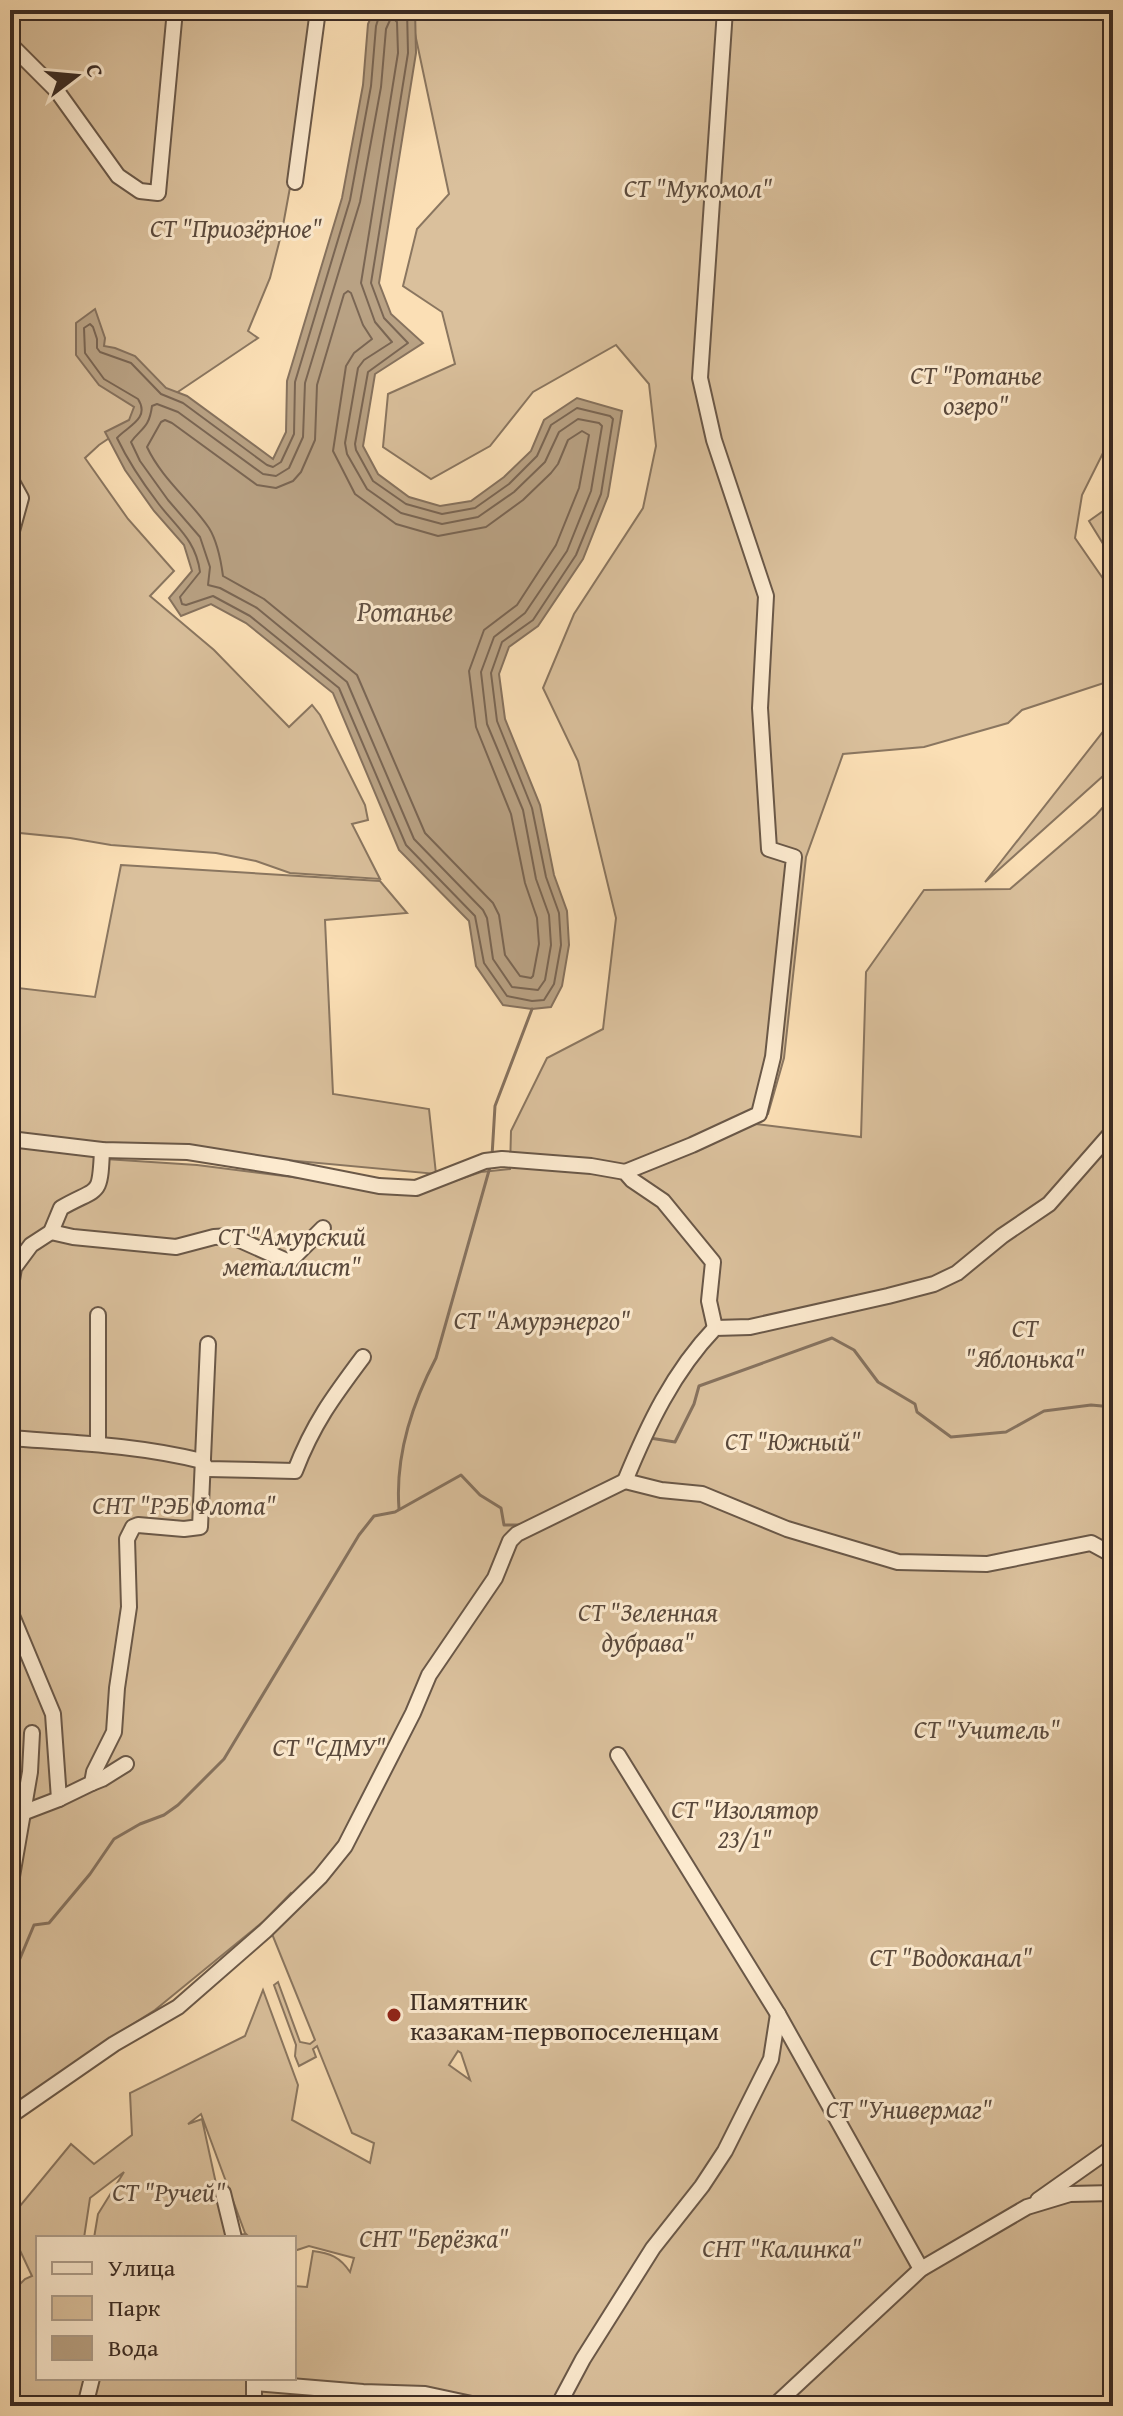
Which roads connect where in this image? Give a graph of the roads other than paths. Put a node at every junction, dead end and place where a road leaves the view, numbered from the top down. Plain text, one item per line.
1 (175, 10) edge
2 (318, 10) edge
3 (725, 10) edge
4 (10, 44) edge
5 (295, 182) dead end
6 (10, 478) edge
7 (10, 538) edge
8 (1113, 1131) edge
9 (10, 1139) edge
10 (102, 1150) junction
11 (625, 1172) junction
12 (323, 1228) dead end
13 (51, 1232) junction
14 (10, 1292) edge
15 (98, 1315) dead end
16 (715, 1328) junction
17 (208, 1344) dead end
18 (363, 1357) dead end
19 (10, 1438) edge
20 (98, 1443) junction
21 (202, 1461) junction
22 (625, 1481) junction
23 (1113, 1555) edge
24 (10, 1611) edge
25 (32, 1733) dead end
26 (618, 1755) dead end
27 (126, 1764) dead end
28 (92, 1783) junction
29 (59, 1799) junction
30 (25, 1812) junction
31 (10, 1888) edge
32 (778, 2014) junction
33 (10, 2116) edge
34 (1113, 2147) edge
35 (223, 2193) dead end
36 (1113, 2193) edge
37 (1027, 2207) junction
38 (234, 2236) edge
39 (921, 2269) junction
40 (92, 2380) edge
41 (254, 2380) edge
42 (362, 2399) edge
43 (85, 2406) edge
44 (254, 2406) edge
45 (481, 2406) edge
46 (558, 2406) edge
47 (774, 2406) edge

1 - 4 street
2 - 5 street
3 - 11 street
6 - 7 street
8 - 16 street
9 - 10 street
10 - 11 street
10 - 13 street
11 - 16 street
12 - 13 street
13 - 14 street
15 - 20 street
16 - 22 street
17 - 21 street
18 - 21 street
19 - 20 street
20 - 21 street
21 - 28 street
22 - 23 street
22 - 33 street
24 - 29 street
25 - 30 street
26 - 32 street
27 - 28 street
28 - 29 street
29 - 30 street
30 - 31 street
32 - 39 street
32 - 46 street
34 - 37 street
35 - 38 street
36 - 37 street
37 - 39 street
39 - 47 street
40 - 43 street
41 - 42 street
41 - 44 street
42 - 45 street

